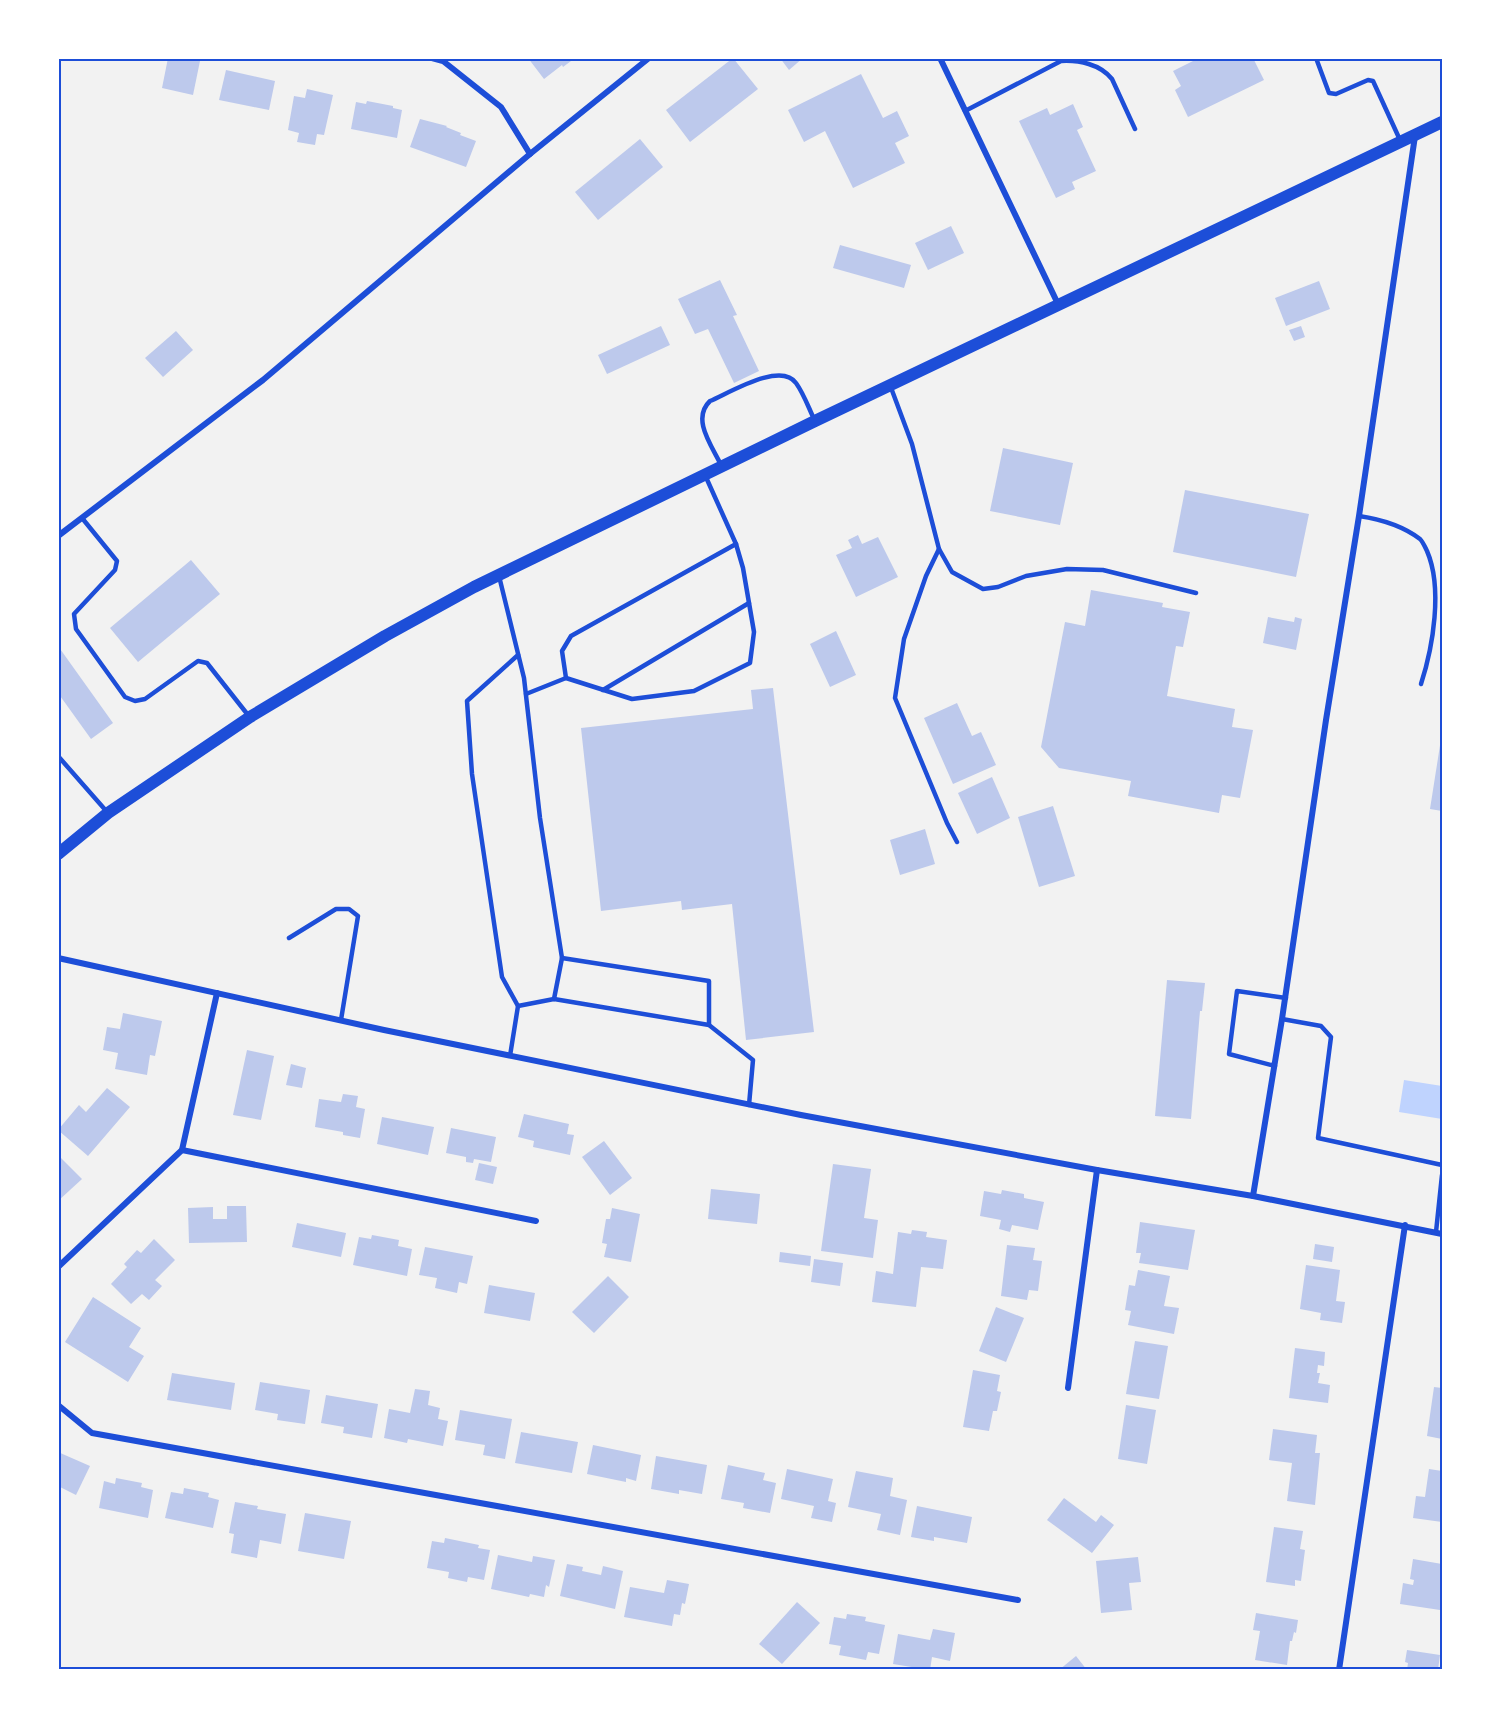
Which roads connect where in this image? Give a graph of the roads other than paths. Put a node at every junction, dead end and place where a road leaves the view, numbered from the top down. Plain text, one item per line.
1 (432, 58) edge
2 (649, 58) edge
3 (940, 58) edge
4 (1316, 58) edge
5 (965, 111) junction
6 (1443, 122) edge
7 (1135, 129) dead end
8 (1415, 135) junction
9 (1401, 142) junction
10 (530, 154) junction
11 (1058, 304) junction
12 (890, 385) junction
13 (815, 421) junction
14 (721, 466) junction
15 (705, 474) junction
16 (1359, 516) junction
17 (82, 518) junction
18 (58, 536) edge
19 (736, 544) junction
20 (939, 549) junction
21 (498, 575) junction
22 (1197, 593) dead end
23 (749, 603) junction
24 (518, 655) junction
25 (566, 678) junction
26 (1421, 684) dead end
27 (603, 690) junction
28 (526, 694) junction
29 (250, 717) junction
30 (58, 756) edge
31 (108, 813) junction
32 (957, 842) dead end
33 (58, 854) edge
34 (289, 938) dead end
35 (58, 958) edge
36 (562, 958) junction
37 (217, 993) junction
38 (1286, 998) junction
39 (554, 999) junction
40 (518, 1006) junction
41 (1282, 1019) junction
42 (341, 1020) junction
43 (709, 1025) junction
44 (510, 1056) junction
45 (1275, 1066) junction
46 (750, 1105) junction
47 (182, 1150) junction
48 (1443, 1165) edge
49 (1097, 1170) junction
50 (1443, 1175) edge
51 (1253, 1196) junction
52 (536, 1221) dead end
53 (1405, 1225) junction
54 (1439, 1233) edge
55 (58, 1267) edge
56 (1068, 1388) dead end
57 (58, 1405) edge
58 (1018, 1600) dead end
59 (1339, 1670) edge

1 - 10 street
2 - 10 street
3 - 5 street
4 - 9 lane
5 - 7 lane
5 - 11 street
6 - 8 main road
8 - 9 main road
8 - 16 street
9 - 11 main road
10 - 17 street
11 - 12 main road
12 - 13 main road
12 - 20 lane
13 - 14 main road
13 - 14 lane
14 - 15 main road
15 - 19 lane
15 - 21 main road
16 - 26 lane
16 - 38 street
17 - 18 street
17 - 29 lane
19 - 23 lane
19 - 25 lane
20 - 22 lane
20 - 32 lane
21 - 24 lane
21 - 29 main road
23 - 27 lane
23 - 27 lane
24 - 28 lane
24 - 40 lane
25 - 27 lane
25 - 28 lane
28 - 36 lane
29 - 31 main road
30 - 31 lane
31 - 33 main road
34 - 42 lane
35 - 37 street
36 - 39 lane
36 - 43 lane
37 - 42 street
37 - 47 street
38 - 41 street
38 - 45 lane
39 - 40 lane
39 - 43 lane
40 - 44 lane
41 - 45 street
41 - 48 lane
42 - 44 street
43 - 46 lane
44 - 46 street
45 - 51 street
46 - 49 street
47 - 52 street
47 - 55 street
49 - 51 street
49 - 56 street
50 - 54 lane
51 - 53 street
53 - 54 street
53 - 59 street
57 - 58 street

